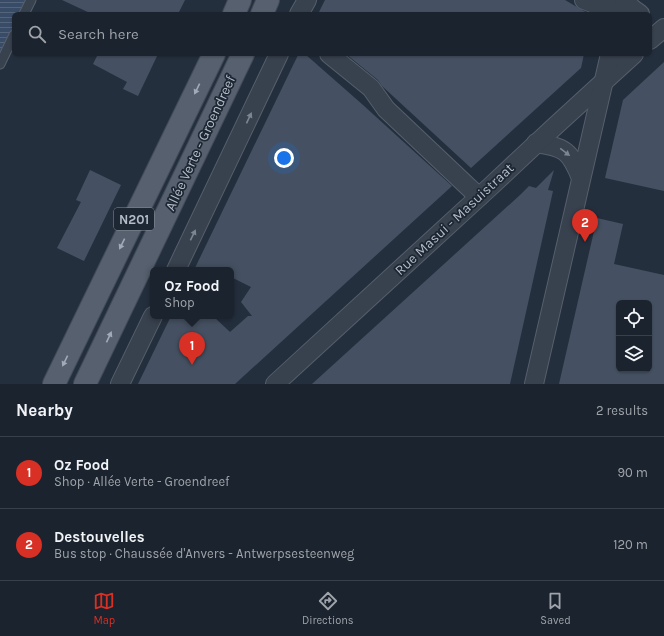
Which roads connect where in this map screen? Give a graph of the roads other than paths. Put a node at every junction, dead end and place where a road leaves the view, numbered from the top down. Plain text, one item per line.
1 (31, 0) edge
2 (240, 0) edge
3 (268, 0) edge
4 (307, 0) edge
5 (584, 0) edge
6 (621, 6) edge
7 (25, 12) edge
8 (235, 12) edge
9 (263, 12) edge
10 (300, 12) edge
11 (636, 12) edge
12 (652, 19) edge
13 (664, 21) edge
14 (664, 28) edge
15 (652, 38) edge
16 (12, 39) edge
17 (213, 56) edge
18 (242, 56) edge
19 (278, 56) edge
20 (331, 56) edge
21 (610, 56) edge
22 (632, 56) edge
23 (0, 64) edge
24 (604, 81) junction
25 (536, 143) junction
26 (581, 178) junction
27 (478, 197) junction
28 (177, 267) edge
29 (152, 319) edge
30 (54, 384) edge
31 (85, 384) edge
32 (120, 384) edge
33 (275, 384) edge
34 (534, 384) edge

1 - 7 lane
2 - 8 main road
3 - 9 main road
4 - 10 street
5 - 6 street
6 - 11 street
12 - 13 street
14 - 15 street
16 - 23 lane
17 -> 30 main road, Allée Verte - Groendreef / N201
31 -> 18 main road, Allée Verte - Groendreef / N201
28 -> 19 street
20 - 27 street
21 - 24 street
22 - 24 street, Rue Masui - Masuistraat
24 - 25 street, Rue Masui - Masuistraat
24 - 26 street
25 -> 26 street
25 - 27 street, Rue Masui - Masuistraat
26 - 34 street
27 - 33 street, Rue Masui - Masuistraat
29 - 32 street

